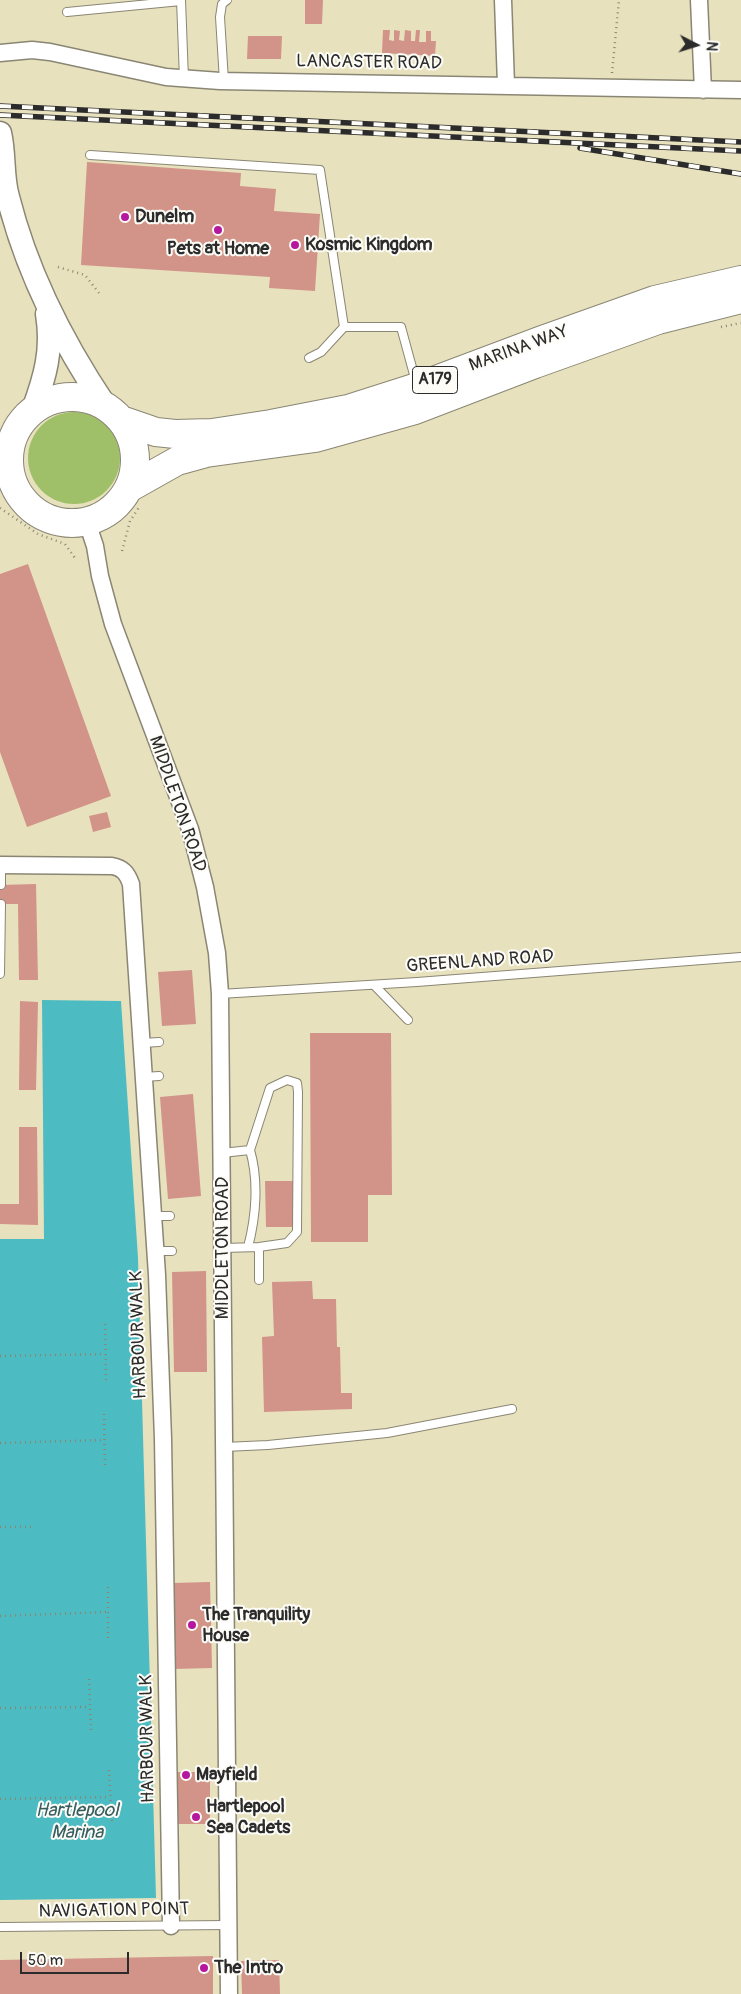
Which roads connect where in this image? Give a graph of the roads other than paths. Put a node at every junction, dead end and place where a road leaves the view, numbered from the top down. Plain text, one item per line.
1 (181, 0) edge
2 (226, 0) edge
3 (504, 0) edge
4 (699, 0) edge
5 (67, 12) dead end
6 (0, 53) edge
7 (184, 79) junction
8 (224, 81) junction
9 (506, 85) junction
10 (703, 90) junction
11 (741, 90) edge
12 (1, 139) edge
13 (90, 155) dead end
14 (4, 191) edge
15 (741, 280) edge
16 (44, 298) junction
17 (741, 299) edge
18 (344, 327) junction
19 (309, 358) dead end
20 (417, 386) junction
21 (114, 413) junction
22 (18, 421) edge
23 (138, 494) junction
24 (7, 498) edge
25 (87, 522) junction
26 (0, 865) edge
27 (1, 885) edge
28 (1, 904) edge
29 (741, 957) edge
30 (0, 974) edge
31 (374, 985) junction
32 (220, 994) junction
33 (408, 1020) dead end
34 (160, 1042) dead end
35 (142, 1044) junction
36 (250, 1150) junction
37 (222, 1153) junction
38 (248, 1247) junction
39 (259, 1247) junction
40 (223, 1248) junction
41 (156, 1251) junction
42 (172, 1251) dead end
43 (259, 1280) dead end
44 (512, 1409) dead end
45 (224, 1447) junction
46 (229, 1925) junction
47 (171, 1926) junction
48 (0, 1927) edge
49 (229, 1994) edge

1 - 5 lane
1 - 7 lane
2 - 8 lane
3 - 9 street
4 - 10 street
6 - 7 street, LANCASTER ROAD
7 - 8 street, LANCASTER ROAD
8 - 9 street, LANCASTER ROAD
9 - 10 street, LANCASTER ROAD
10 - 11 street, LANCASTER ROAD
12 - 14 main road
13 - 18 lane
14 - 16 main road
15 - 20 highway, MARINA WAY / A179
16 - 21 main road
16 - 22 main road
17 - 23 highway, MARINA WAY / A179
18 - 19 lane
18 - 20 lane
20 - 21 highway, MARINA WAY / A179
21 - 22 highway, A179
21 - 23 highway, A179
22 - 24 highway, A179
23 - 25 highway, A179
24 - 25 highway, A179
25 - 32 street, MIDDLETON ROAD
26 - 27 lane
26 - 35 street, HARBOUR WALK
28 - 30 lane
29 - 31 lane, GREENLAND ROAD
31 - 32 lane, GREENLAND ROAD
31 - 33 lane
32 - 37 street, MIDDLETON ROAD
34 - 35 lane
35 - 41 street, HARBOUR WALK
36 - 37 lane
36 - 38 lane
36 - 39 lane
37 - 40 street, MIDDLETON ROAD
38 - 39 lane
38 - 40 lane
39 - 43 lane
40 - 45 street, MIDDLETON ROAD
41 - 42 lane
41 - 47 street, HARBOUR WALK
44 - 45 lane
45 - 46 street, MIDDLETON ROAD
46 - 47 lane, NAVIGATION POINT
46 - 49 street, MIDDLETON ROAD
47 - 48 lane, NAVIGATION POINT

